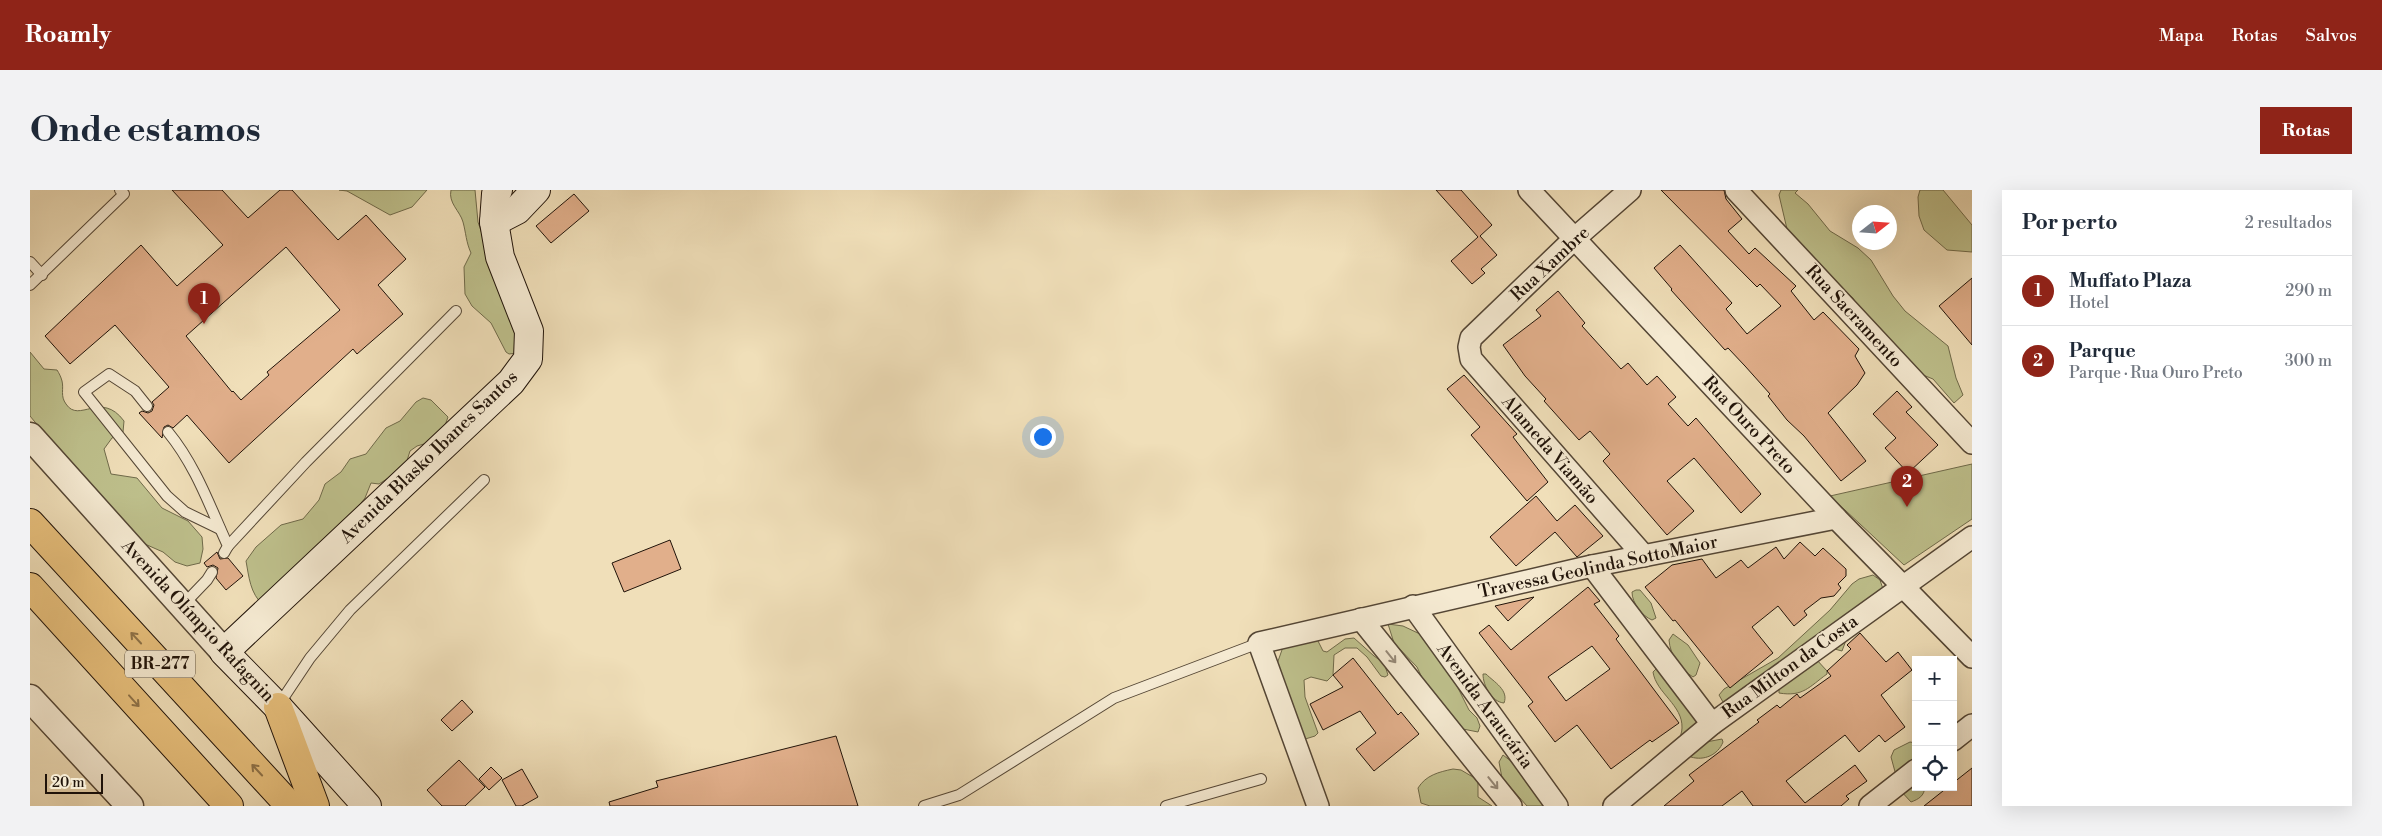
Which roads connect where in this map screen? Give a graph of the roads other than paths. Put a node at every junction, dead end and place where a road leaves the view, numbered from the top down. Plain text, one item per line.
1 (120, 190) edge
2 (498, 190) edge
3 (536, 190) edge
4 (1529, 190) edge
5 (1630, 190) edge
6 (1736, 190) edge
7 (494, 222) junction
8 (1574, 239) junction
9 (30, 262) edge
10 (42, 274) junction
11 (30, 285) edge
12 (456, 311) dead end
13 (1471, 338) joint
14 (147, 406) dead end
15 (168, 432) dead end
16 (30, 436) edge
17 (1972, 443) edge
18 (484, 480) dead end
19 (1836, 518) junction
20 (30, 523) edge
21 (220, 529) junction
22 (1972, 537) edge
23 (1644, 556) junction
24 (1592, 566) junction
25 (212, 572) dead end
26 (1903, 585) junction
27 (30, 587) edge
28 (30, 601) edge
29 (182, 606) junction
30 (1414, 606) junction
31 (57, 617) junction
32 (1361, 619) junction
33 (1259, 643) junction
34 (224, 652) junction
35 (1972, 657) edge
36 (30, 698) edge
37 (278, 707) junction
38 (1712, 724) junction
39 (1972, 725) edge
40 (1957, 737) edge
41 (1912, 773) edge
42 (1261, 779) dead end
43 (130, 806) edge
44 (229, 806) edge
45 (290, 806) edge
46 (315, 806) edge
47 (367, 806) edge
48 (924, 806) edge
49 (1166, 806) edge
50 (1318, 806) edge
51 (1511, 806) edge
52 (1557, 806) edge
53 (1614, 806) edge
54 (1870, 806) edge

1 - 10 lane
2 - 7 main road, Avenida Blasko Ibanes Santos
3 - 7 main road
4 - 8 street, Rua Ouro Preto
5 - 8 street, Rua Xambre
6 - 17 street, Rua Sacramento
7 - 34 main road, Avenida Blasko Ibanes Santos
8 - 13 street, Rua Xambre
8 - 19 street, Rua Ouro Preto
9 - 10 lane
10 - 11 lane
12 - 21 lane
13 - 23 street, Alameda Viamão
14 - 21 lane
15 - 21 lane
16 - 29 street, Avenida Olímpio Rafagnin
18 - 37 lane
19 - 23 street, Travessa Geolinda SottoMaior
19 - 26 street, Rua Ouro Preto
45 -> 20 highway, BR-277
22 - 26 street, Rua Milton da Costa
23 - 24 street, Travessa Geolinda SottoMaior
24 - 30 street, Travessa Geolinda SottoMaior
24 - 38 street
25 - 29 lane
26 - 35 street, Rua Ouro Preto
26 - 38 street, Rua Milton da Costa
27 - 31 highway, BR-277
28 - 31 highway
29 - 34 street, Avenida Olímpio Rafagnin
30 - 32 street, Travessa Geolinda SottoMaior
30 - 52 street, Avenida Araucária
31 -> 44 highway, BR-277
32 - 33 street, Travessa Geolinda SottoMaior
32 -> 51 street
33 - 48 lane
33 - 50 street
34 - 37 main road, Avenida Olímpio Rafagnin
36 - 43 street
37 - 46 highway
37 - 47 main road, Avenida Olímpio Rafagnin
38 - 53 street, Rua Milton da Costa
39 - 40 street
41 - 54 street
42 - 49 lane

